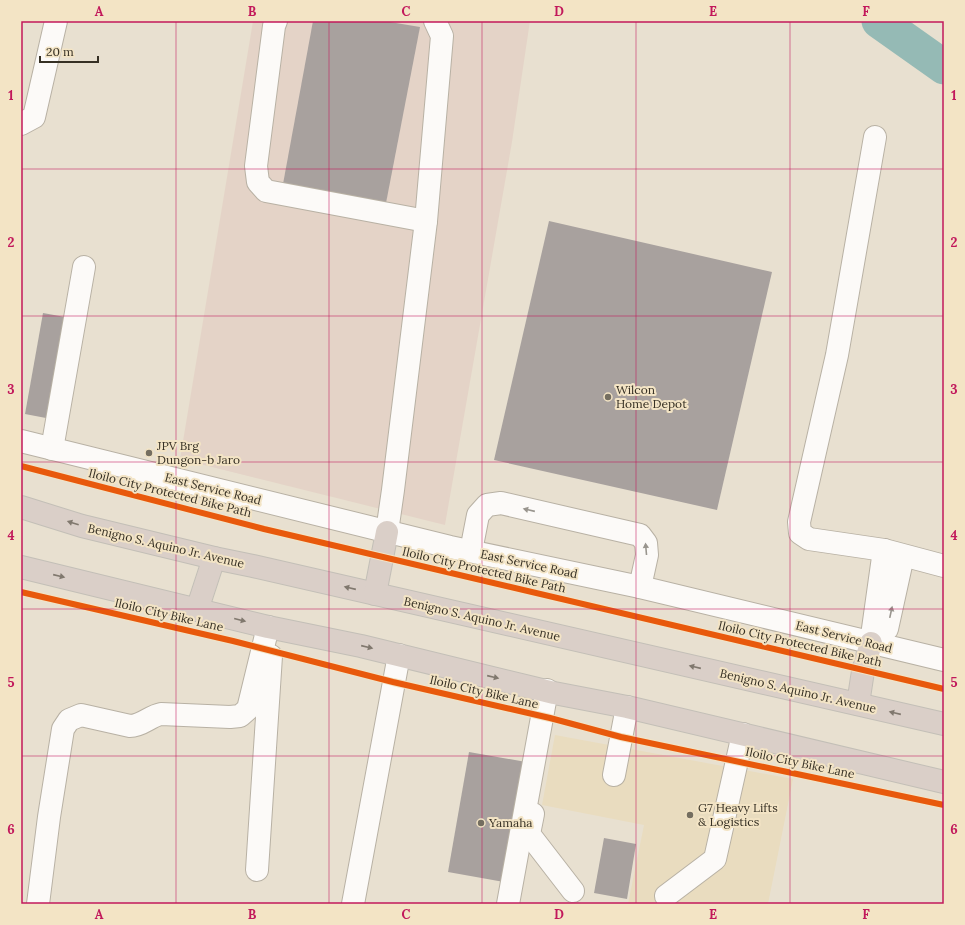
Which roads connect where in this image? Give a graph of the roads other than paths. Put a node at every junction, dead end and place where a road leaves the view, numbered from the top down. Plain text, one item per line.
1 (56, 21) edge
2 (276, 21) edge
3 (435, 21) edge
4 (21, 124) edge
5 (875, 137) dead end
6 (426, 221) junction
7 (84, 266) dead end
8 (21, 441) edge
9 (52, 449) junction
10 (21, 507) edge
11 (387, 532) junction
12 (471, 552) junction
13 (894, 553) junction
14 (214, 558) junction
15 (944, 566) edge
16 (21, 567) edge
17 (640, 587) junction
18 (375, 594) junction
19 (197, 610) junction
20 (272, 628) junction
21 (871, 643) junction
22 (399, 655) junction
23 (944, 660) edge
24 (551, 692) junction
25 (858, 704) junction
26 (627, 707) junction
27 (944, 724) edge
28 (742, 734) junction
29 (614, 775) dead end
30 (944, 782) edge
31 (257, 870) dead end
32 (573, 891) dead end
33 (666, 896) dead end
34 (38, 904) edge
35 (353, 904) edge
36 (508, 904) edge

1 - 4 street
2 - 6 street
3 - 6 street
5 - 13 street
6 - 11 street
7 - 9 street
8 - 9 street, East Service Road
9 - 11 street, East Service Road
14 -> 10 highway, Benigno S. Aquino Jr. Avenue
11 - 12 street, East Service Road
11 - 18 highway
12 - 17 street, East Service Road
17 -> 12 street
13 - 15 street
13 - 21 street
18 -> 14 highway, Benigno S. Aquino Jr. Avenue
14 - 19 highway
16 -> 19 highway
17 - 21 street, East Service Road
25 -> 18 highway, Benigno S. Aquino Jr. Avenue
19 -> 20 highway
20 -> 22 highway
20 - 31 street
20 - 34 street
21 - 23 street, East Service Road
21 - 25 highway
22 -> 24 highway
22 - 35 street
24 - 26 highway
24 - 32 street
24 - 36 street
27 -> 25 highway, Benigno S. Aquino Jr. Avenue
26 - 28 highway
26 - 29 street
28 - 30 highway
28 - 33 street

